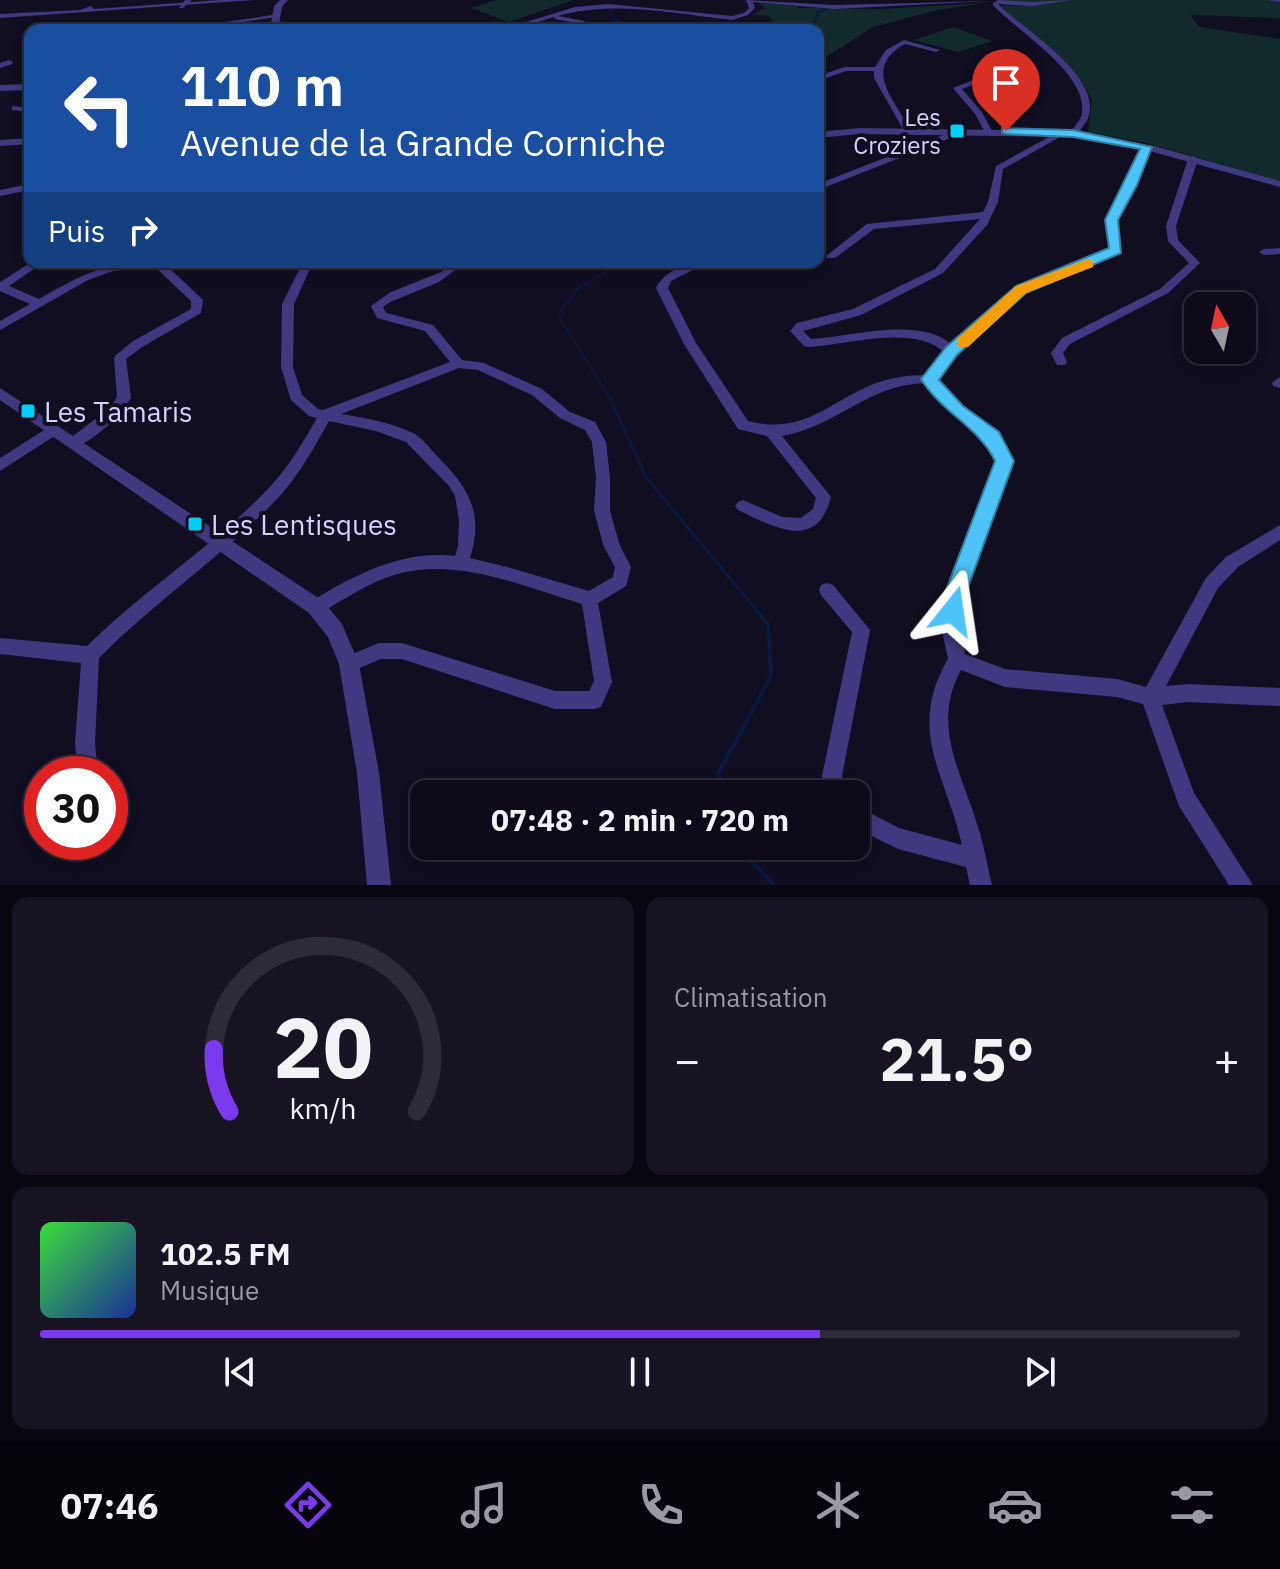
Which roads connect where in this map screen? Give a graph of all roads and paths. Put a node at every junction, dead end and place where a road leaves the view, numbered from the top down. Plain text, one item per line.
1 (103, 0) edge
2 (189, 0) edge
3 (251, 0) edge
4 (751, 0) edge
5 (1069, 0) edge
6 (1271, 0) edge
7 (1280, 0) edge
8 (994, 2) edge
9 (277, 3) edge
10 (93, 7) junction
11 (181, 7) junction
12 (80, 8) junction
13 (110, 10) junction
14 (0, 16) edge
15 (558, 16) junction
16 (196, 24) edge
17 (275, 24) edge
18 (527, 24) edge
19 (583, 24) edge
20 (936, 50) dead end
21 (9, 62) dead end
22 (0, 66) edge
23 (878, 69) junction
24 (824, 77) edge
25 (976, 81) dead end
26 (24, 87) edge
27 (0, 88) edge
28 (15, 108) dead end
29 (24, 109) edge
30 (908, 131) junction
31 (950, 131) junction
32 (988, 131) junction
33 (1068, 133) junction
34 (824, 134) edge
35 (24, 141) edge
36 (0, 143) edge
37 (1146, 147) junction
38 (1193, 159) junction
39 (824, 184) edge
40 (1280, 184) edge
41 (24, 189) edge
42 (0, 193) edge
43 (987, 215) junction
44 (1280, 251) edge
45 (1264, 252) dead end
46 (831, 256) dead end
47 (30, 268) edge
48 (111, 268) edge
49 (163, 268) edge
50 (305, 268) edge
51 (453, 268) edge
52 (690, 268) edge
53 (0, 287) edge
54 (39, 303) junction
55 (0, 326) edge
56 (951, 351) junction
57 (1061, 362) dead end
58 (458, 364) junction
59 (930, 379) junction
60 (0, 393) edge
61 (326, 414) junction
62 (54, 429) junction
63 (773, 434) junction
64 (74, 443) junction
65 (0, 465) edge
66 (743, 506) dead end
67 (1280, 532) edge
68 (221, 541) junction
69 (460, 564) junction
70 (827, 590) dead end
71 (590, 599) junction
72 (316, 607) junction
73 (0, 646) edge
74 (90, 655) junction
75 (957, 660) junction
76 (349, 664) junction
77 (1150, 697) junction
78 (1280, 697) edge
79 (84, 756) edge
80 (833, 780) edge
81 (870, 826) edge
82 (975, 858) junction
83 (379, 885) edge
84 (981, 885) edge
85 (1242, 885) edge

1 - 10 street
1 - 12 street
2 - 11 street
3 - 11 street
4 - 8 street
4 - 15 street
5 - 8 street
6 - 7 street
8 - 33 street
9 - 16 street
9 - 17 street
10 - 12 street
10 - 13 street
11 - 13 street
12 - 13 street
12 - 14 street
15 - 18 street
15 - 19 street
20 - 23 street
21 - 22 street
23 - 24 street
23 - 30 street
25 - 32 street
26 - 27 street
28 - 29 street
30 - 31 street
30 - 34 street
31 - 32 street
31 - 39 street
32 - 33 street
33 - 37 street
33 - 43 street
35 - 36 street
37 - 38 street
37 - 56 street
38 - 40 street
38 - 57 street
41 - 42 street
43 - 46 street
43 - 56 street
44 - 45 street
47 - 53 street
48 - 54 street
49 - 64 street
50 - 61 street
51 - 58 street
52 - 63 street
53 - 54 street
54 - 55 street
56 - 59 street
58 - 61 street
58 - 71 street
59 - 63 street
59 - 75 street
60 - 62 street
61 - 68 street
61 - 69 street
62 - 64 street
62 - 65 street
63 - 66 street
64 - 68 street
67 - 77 street
68 - 72 street
68 - 74 street
69 - 71 street
69 - 72 street
70 - 80 street
71 - 76 street
72 - 76 street
73 - 74 street
74 - 79 street
75 - 77 street
75 - 82 street
76 - 83 street
77 - 78 street
77 - 85 street
81 - 82 street
82 - 84 street

